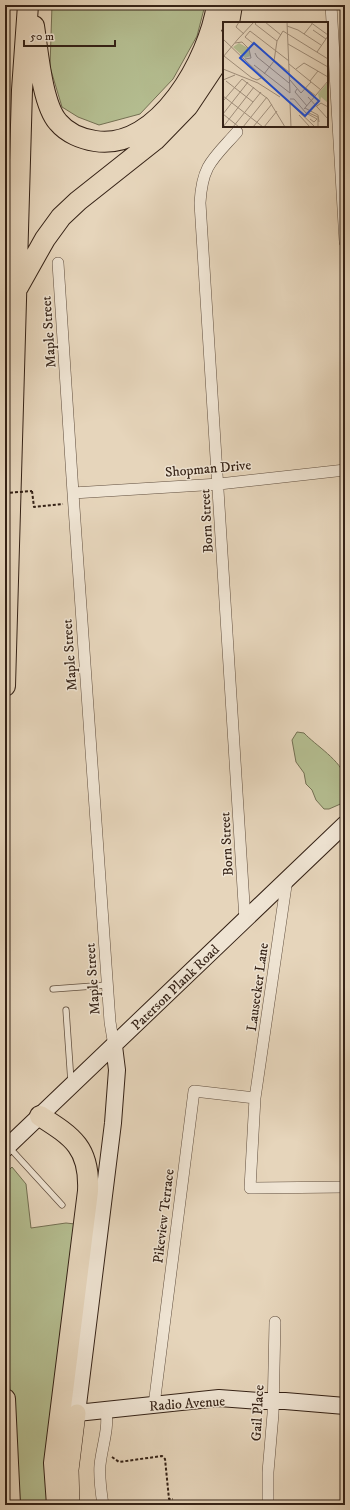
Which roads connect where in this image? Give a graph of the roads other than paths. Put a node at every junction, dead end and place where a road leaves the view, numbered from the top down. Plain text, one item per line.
1 (29, 5) edge
2 (217, 5) edge
3 (232, 5) edge
4 (331, 5) edge
5 (229, 22) edge
6 (223, 44) edge
7 (237, 132) dead end
8 (345, 242) edge
9 (58, 263) dead end
10 (16, 291) junction
11 (345, 470) edge
12 (219, 484) junction
13 (73, 493) junction
14 (5, 686) edge
15 (345, 824) edge
16 (287, 879) junction
17 (245, 920) junction
18 (107, 985) junction
19 (53, 989) dead end
20 (66, 1010) dead end
21 (114, 1046) junction
22 (72, 1086) junction
23 (255, 1098) junction
24 (34, 1122) junction
25 (6, 1148) edge
26 (345, 1188) edge
27 (62, 1205) dead end
28 (275, 1322) dead end
29 (5, 1399) edge
30 (273, 1401) junction
31 (154, 1405) junction
32 (345, 1406) edge
33 (106, 1410) junction
34 (77, 1413) junction
35 (10, 1505) edge
36 (57, 1505) edge
37 (71, 1505) edge
38 (103, 1505) edge
39 (268, 1505) edge

1 - 2 highway
1 - 10 highway
3 - 5 highway
4 - 8 street
6 - 10 highway
7 - 12 street, Born Street
9 - 13 street, Maple Street
10 - 14 highway
11 - 12 street, Shopman Drive
12 - 13 street, Shopman Drive
12 - 17 street, Born Street
13 - 18 street, Maple Street
15 - 16 street, Paterson Plank Road
16 - 17 street, Paterson Plank Road
16 - 23 street, Lausecker Lane
17 - 21 street, Paterson Plank Road
18 - 19 lane
18 - 21 street, Maple Street
20 - 22 lane
21 - 22 street, Paterson Plank Road
21 - 34 street
22 - 24 street, Paterson Plank Road
23 - 26 street, Lausecker Lane
23 - 31 street, Pikeview Terrace
24 - 25 street, Paterson Plank Road
24 - 36 highway
25 - 27 lane
28 - 30 street, Gail Place
29 - 35 highway
30 - 31 street, Radio Avenue
30 - 32 street, Radio Avenue
30 - 39 street, Gail Place
31 - 33 street, Radio Avenue
33 - 34 street, Radio Avenue
33 - 38 street
34 - 37 main road

